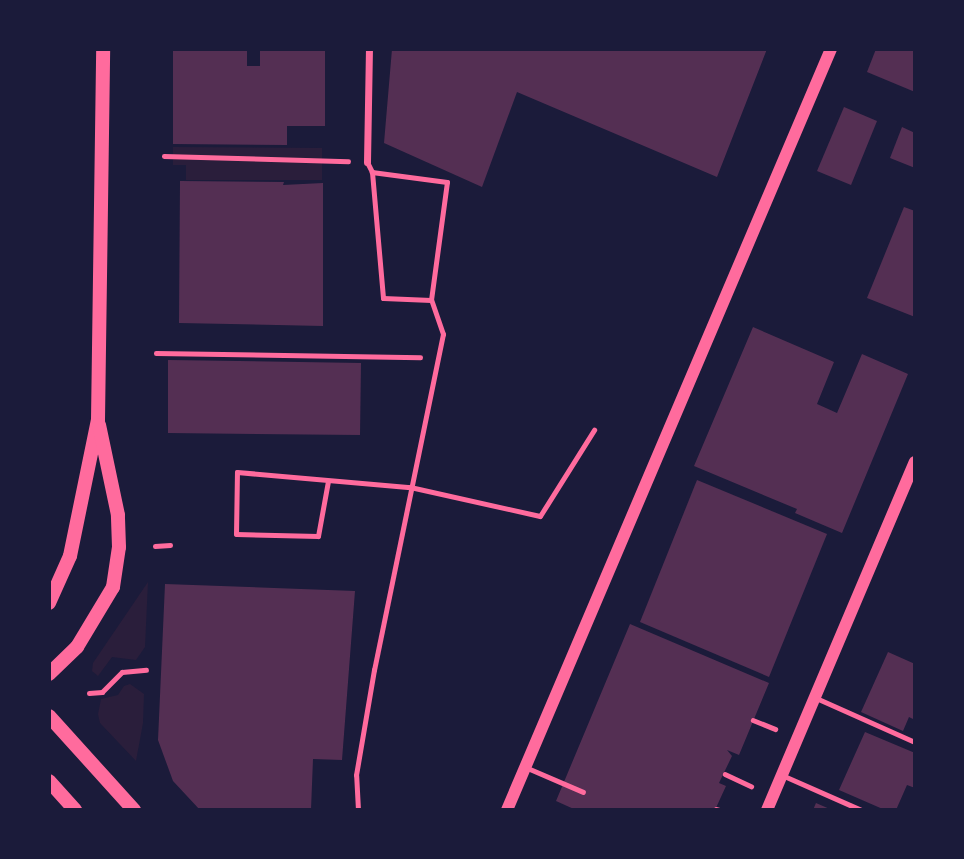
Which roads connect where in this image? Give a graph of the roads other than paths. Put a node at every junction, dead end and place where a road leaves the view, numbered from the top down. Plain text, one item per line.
1 (103, 49) edge
2 (369, 49) edge
3 (831, 49) edge
4 (367, 162) joint
5 (372, 172) junction
6 (431, 300) junction
7 (98, 420) junction
8 (594, 430) dead end
9 (915, 462) edge
10 (328, 481) junction
11 (411, 487) junction
12 (49, 603) edge
13 (49, 674) edge
14 (815, 697) junction
15 (49, 716) edge
16 (915, 742) edge
17 (525, 767) junction
18 (782, 775) junction
19 (49, 781) edge
20 (583, 792) dead end
21 (75, 810) edge
22 (134, 810) edge
23 (358, 810) edge
24 (507, 810) edge
25 (766, 810) edge
26 (861, 810) edge

1 - 7 main road
2 - 4 street
3 - 17 street
4 - 5 lane
5 - 6 lane
5 - 6 lane
6 - 11 lane
7 - 12 main road
7 - 13 main road
8 - 11 lane
9 - 14 street
10 - 10 lane
10 - 11 lane
11 - 23 lane
14 - 16 lane
14 - 18 street
15 - 22 main road
17 - 20 lane
17 - 24 street
18 - 25 street
18 - 26 lane
19 - 21 main road

